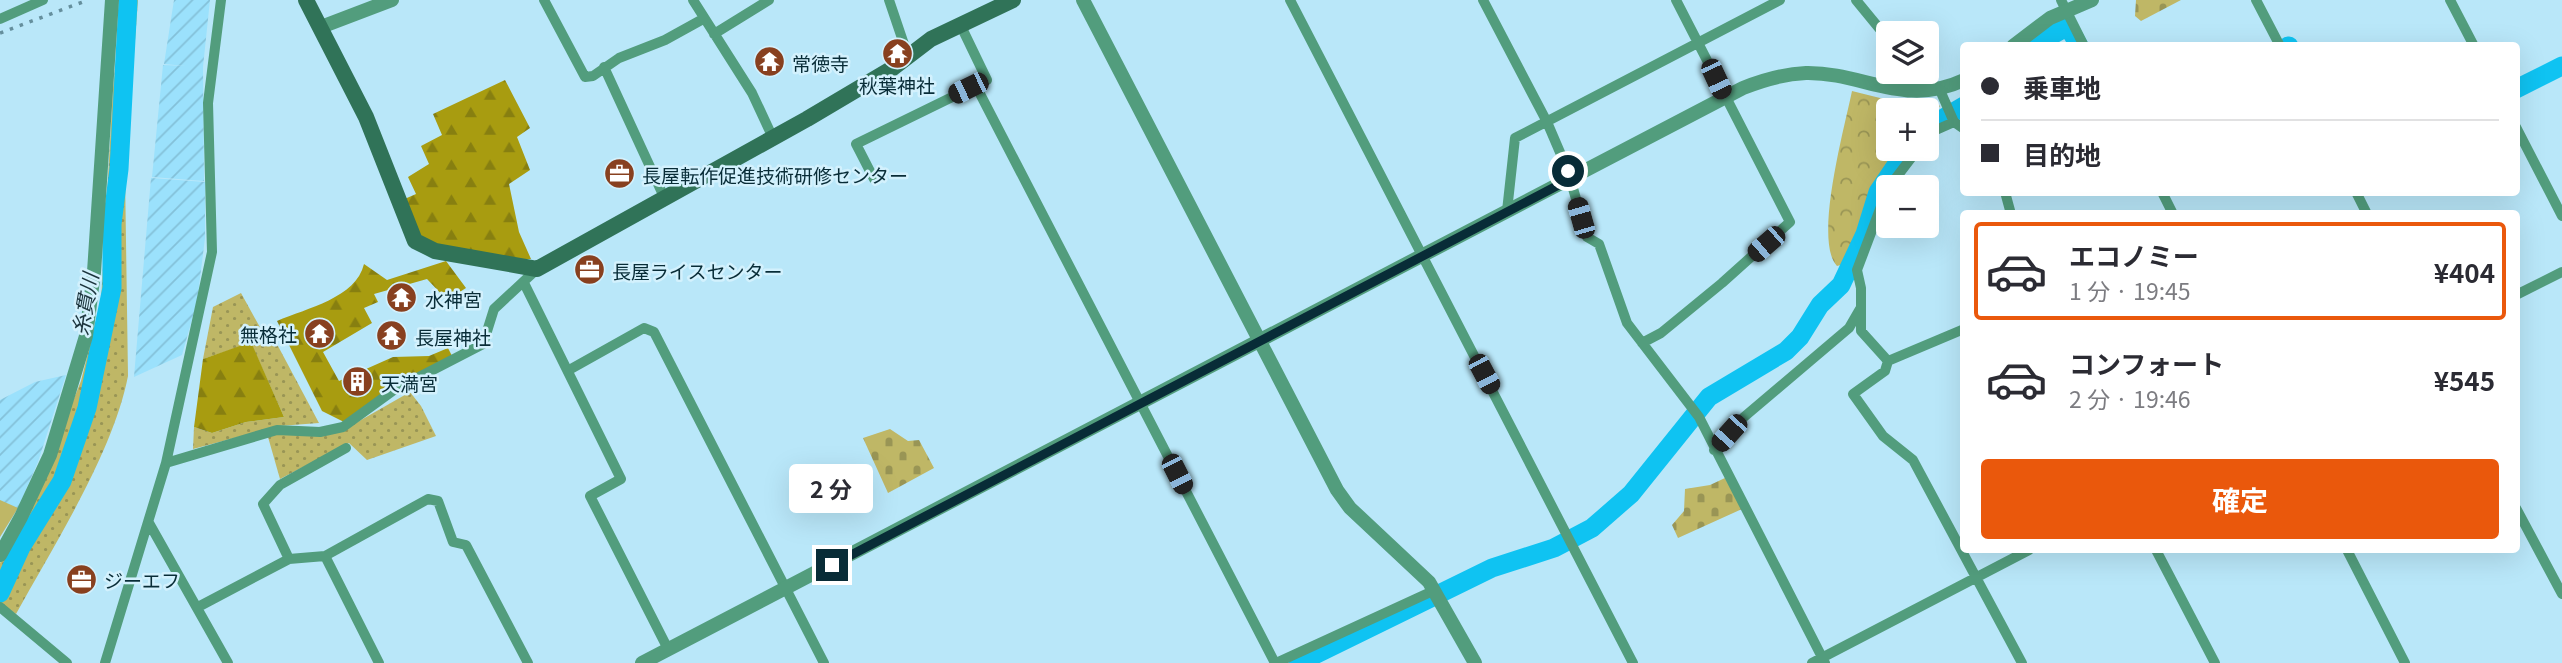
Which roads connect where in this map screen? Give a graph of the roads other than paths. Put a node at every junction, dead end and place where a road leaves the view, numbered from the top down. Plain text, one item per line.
1 (43, 0) edge
2 (112, 0) edge
3 (221, 0) edge
4 (306, 0) edge
5 (392, 0) edge
6 (544, 0) edge
7 (693, 0) edge
8 (769, 0) edge
9 (889, 0) edge
10 (1013, 0) edge
11 (1083, 0) edge
12 (1290, 0) edge
13 (1483, 0) edge
14 (1676, 0) edge
15 (1780, 0) edge
16 (1856, 0) edge
17 (2092, 0) edge
18 (2256, 0) edge
19 (2450, 0) edge
20 (2063, 5) edge
21 (0, 19) edge
22 (703, 19) junction
23 (960, 24) junction
24 (1876, 24) edge
25 (321, 27) junction
26 (714, 34) junction
27 (1698, 42) junction
28 (2018, 42) edge
29 (2082, 42) edge
30 (2278, 42) edge
31 (2472, 42) edge
32 (908, 56) junction
33 (604, 67) junction
34 (1960, 81) edge
35 (1928, 84) edge
36 (976, 86) junction
37 (1934, 89) junction
38 (1724, 98) junction
39 (1547, 122) junction
40 (1959, 125) edge
41 (1939, 129) edge
42 (2520, 135) edge
43 (773, 138) junction
44 (1909, 161) edge
45 (1898, 175) edge
46 (874, 179) dead end
47 (1570, 179) junction
48 (664, 197) junction
49 (1507, 211) junction
50 (2562, 216) edge
51 (1876, 220) edge
52 (1422, 256) junction
53 (537, 269) junction
54 (2562, 272) edge
55 (524, 283) junction
56 (2520, 293) edge
57 (1860, 309) junction
58 (1960, 331) edge
59 (1259, 342) junction
60 (1642, 343) junction
61 (1888, 361) junction
62 (569, 370) junction
63 (1141, 403) junction
64 (346, 448) dead end
65 (1714, 450) junction
66 (166, 463) junction
67 (2520, 515) edge
68 (149, 523) junction
69 (1960, 546) edge
70 (1964, 553) edge
71 (2023, 553) edge
72 (2158, 553) edge
73 (2349, 553) edge
74 (0, 555) edge
75 (325, 556) junction
76 (289, 559) junction
77 (1977, 577) junction
78 (785, 589) junction
79 (1435, 590) junction
80 (2562, 594) edge
81 (0, 607) edge
82 (198, 607) junction
83 (668, 649) junction
84 (1824, 660) edge
85 (67, 663) edge
86 (105, 663) edge
87 (228, 663) edge
88 (379, 663) edge
89 (528, 663) edge
90 (642, 663) edge
91 (824, 663) edge
92 (1275, 663) edge
93 (1475, 663) edge
94 (1633, 663) edge
95 (1812, 663) edge
96 (2022, 663) edge
97 (2215, 663) edge
98 (2405, 663) edge

1 - 21 street
2 - 74 street
3 - 66 street
4 - 25 main road
5 - 25 street
6 - 33 street
7 - 22 street
8 - 26 street
9 - 32 street
10 - 23 main road
11 - 59 street
12 - 52 street
13 - 39 street
14 - 27 street
15 - 27 street
16 - 24 street
17 - 20 street
18 - 30 street
19 - 31 street
20 - 28 street
20 - 29 street
22 - 26 street
22 - 33 street
23 - 32 main road
23 - 36 street
25 - 53 main road
26 - 43 street
27 - 38 street
27 - 39 street
32 - 43 main road
33 - 48 street
34 - 37 street
35 - 37 street
36 - 46 street
36 - 63 street
37 - 38 street
37 - 40 street
38 - 47 street
38 - 60 street
39 - 47 street
39 - 49 street
40 - 41 street
42 - 50 street
43 - 48 main road
44 - 45 street
47 - 49 street
47 - 60 street
48 - 53 main road
49 - 52 street
51 - 57 street
52 - 59 street
52 - 94 street
53 - 55 street
54 - 56 street
55 - 62 street
55 - 66 street
57 - 61 street
57 - 65 street
58 - 61 street
59 - 63 street
59 - 79 street
60 - 65 street
61 - 69 street
62 - 78 street
62 - 83 street
63 - 78 street
63 - 92 street
64 - 76 street
65 - 84 street
66 - 68 street
67 - 80 street
68 - 82 street
68 - 86 street
70 - 77 street
71 - 77 street
72 - 97 street
73 - 98 street
75 - 76 street
75 - 88 street
75 - 89 street
76 - 82 street
77 - 84 street
77 - 96 street
78 - 83 street
78 - 91 street
79 - 92 street
79 - 93 street
81 - 85 street
82 - 87 street
83 - 90 street
84 - 95 street

